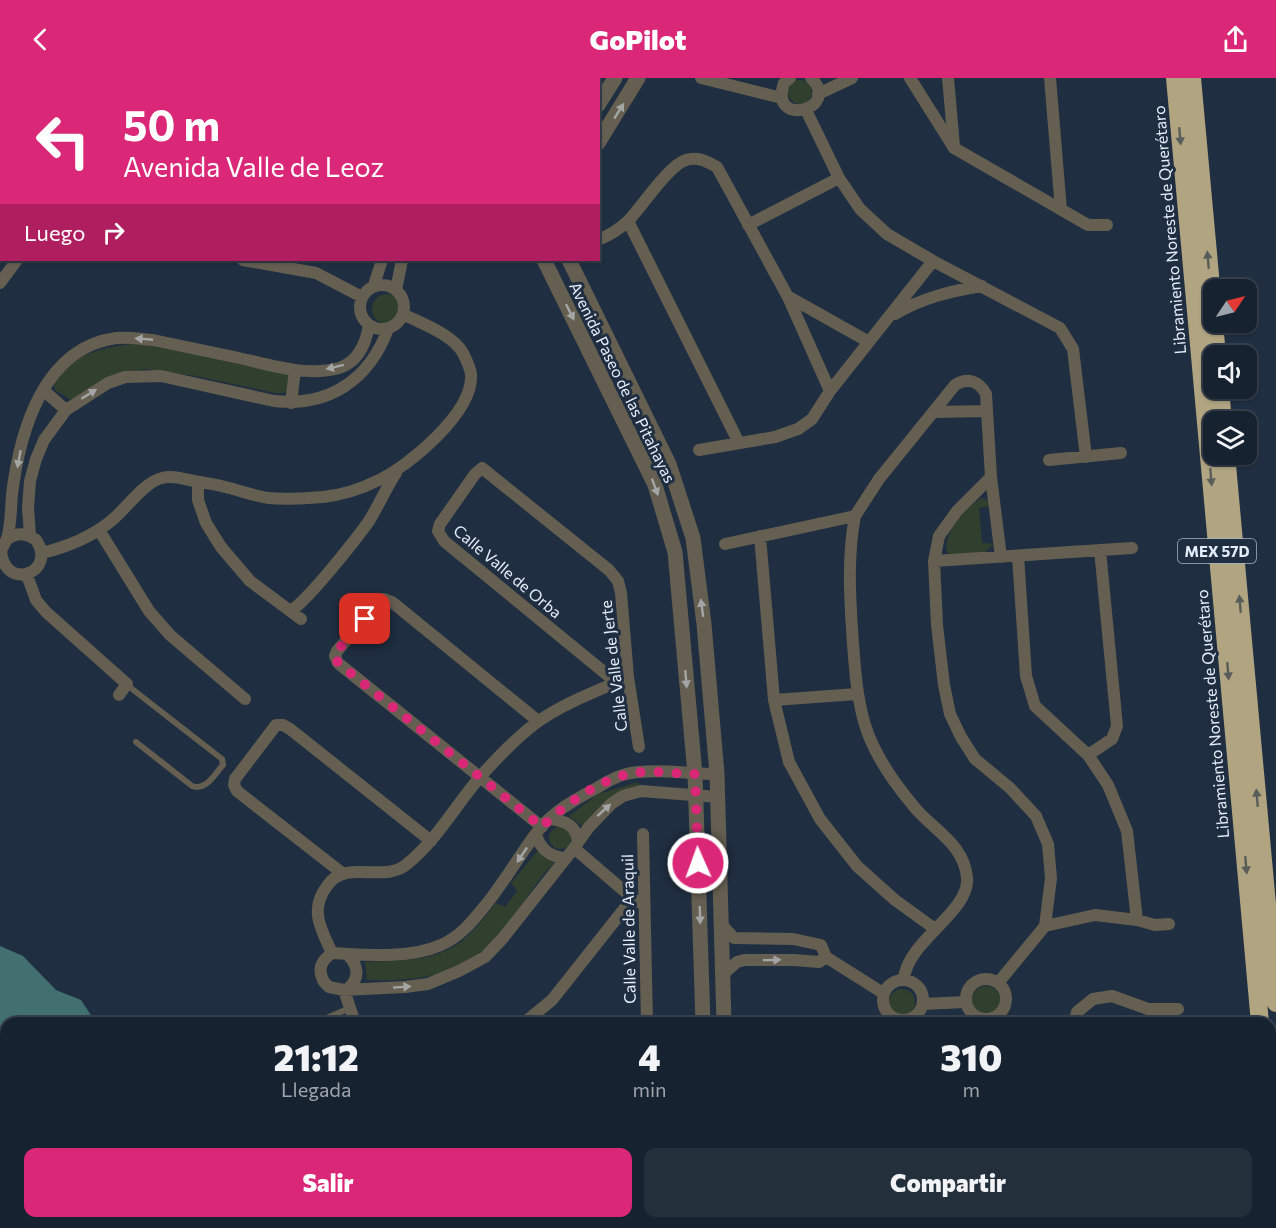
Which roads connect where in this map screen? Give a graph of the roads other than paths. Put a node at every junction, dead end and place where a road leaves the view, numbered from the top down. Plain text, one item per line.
1 (615, 78) edge
2 (638, 78) edge
3 (701, 78) edge
4 (786, 78) edge
5 (811, 78) edge
6 (852, 78) edge
7 (910, 78) edge
8 (948, 78) edge
9 (1050, 78) edge
10 (1174, 78) edge
11 (1191, 78) edge
12 (732, 81) edge
13 (818, 94) junction
14 (782, 98) junction
15 (600, 102) edge
16 (806, 110) junction
17 (600, 140) edge
18 (954, 148) junction
19 (839, 178) junction
20 (1061, 210) junction
21 (628, 221) junction
22 (748, 225) junction
23 (1107, 225) dead end
24 (600, 239) edge
25 (16, 261) edge
26 (249, 261) edge
27 (382, 261) edge
28 (402, 261) edge
29 (545, 261) edge
30 (570, 261) edge
31 (933, 261) junction
32 (1210, 279) edge
33 (0, 283) edge
34 (374, 285) junction
35 (982, 286) junction
36 (396, 290) junction
37 (362, 297) junction
38 (788, 297) junction
39 (403, 314) junction
40 (888, 317) junction
41 (369, 325) junction
42 (388, 328) junction
43 (868, 342) junction
44 (295, 370) junction
45 (629, 379) junction
46 (43, 390) junction
47 (610, 390) junction
48 (830, 391) junction
49 (291, 403) junction
50 (66, 410) junction
51 (986, 411) junction
52 (934, 412) junction
53 (739, 443) junction
54 (699, 450) dead end
55 (1121, 453) dead end
56 (1086, 457) junction
57 (1049, 460) dead end
58 (1227, 465) edge
59 (401, 466) junction
60 (991, 477) junction
61 (198, 482) junction
62 (855, 516) junction
63 (99, 530) junction
64 (30, 536) junction
65 (760, 536) junction
66 (7, 539) junction
67 (725, 544) dead end
68 (1132, 548) dead end
69 (1100, 550) junction
70 (42, 553) junction
71 (1018, 556) junction
72 (1001, 557) junction
73 (1, 561) edge
74 (933, 561) junction
75 (24, 575) junction
76 (618, 581) joint
77 (290, 611) junction
78 (301, 619) dead end
79 (628, 677) junction
80 (616, 682) junction
81 (127, 684) junction
82 (857, 694) junction
83 (119, 695) dead end
84 (245, 699) dead end
85 (774, 700) junction
86 (538, 721) junction
87 (136, 742) dead end
88 (639, 747) dead end
89 (1088, 755) junction
90 (642, 772) junction
91 (695, 774) junction
92 (717, 774) junction
93 (480, 777) junction
94 (641, 791) junction
95 (696, 794) junction
96 (718, 797) junction
97 (542, 827) junction
98 (643, 834) dead end
99 (431, 842) junction
100 (576, 845) junction
101 (566, 858) junction
102 (342, 873) junction
103 (632, 899) junction
104 (643, 906) junction
105 (1137, 920) junction
106 (722, 924) junction
107 (1169, 924) dead end
108 (1045, 926) junction
109 (935, 928) junction
110 (793, 939) junction
111 (332, 953) junction
112 (347, 954) junction
113 (826, 957) junction
114 (794, 960) junction
115 (722, 975) junction
116 (904, 980) junction
117 (998, 983) junction
118 (346, 990) junction
119 (883, 993) junction
120 (965, 1002) junction
121 (1276, 1003) edge
122 (923, 1004) junction
123 (350, 1008) junction
124 (1148, 1009) junction
125 (1178, 1009) dead end
126 (329, 1017) edge
127 (353, 1017) edge
128 (531, 1017) edge
129 (647, 1017) edge
130 (703, 1017) edge
131 (724, 1017) edge
132 (892, 1017) edge
133 (915, 1017) edge
134 (976, 1017) edge
135 (996, 1017) edge
136 (1076, 1017) edge
137 (1149, 1017) edge
138 (1259, 1017) edge

1 - 15 street
17 -> 2 street
3 - 12 street
4 - 14 street
5 - 13 street
6 - 13 street
7 - 18 street
8 - 18 street
9 - 20 street
10 -> 138 highway, Libramiento Noreste de Querétaro / MEX 57D
32 -> 11 highway
12 - 14 street
13 - 16 street
14 - 16 street
16 - 19 street
18 - 20 street
19 - 22 street
19 - 31 street
20 - 23 street
21 - 22 street
21 - 24 street
21 - 53 street
22 - 38 street
25 - 33 street
26 - 37 street
27 - 34 street
28 - 36 street
29 -> 47 street, Avenida Paseo de las Pitahayas
30 - 45 street, Avenida Paseo de las Pitahayas
31 - 35 street
31 - 40 street
34 - 36 street
34 - 37 street
35 - 40 street
35 - 56 street
36 - 39 street
37 - 41 street
38 - 43 street
38 - 48 street
39 - 42 street
39 - 59 street
40 - 43 street
41 - 42 street
41 -> 44 street
42 - 49 street
43 - 48 street
44 -> 46 street
44 - 49 street
45 - 47 street
92 -> 45 street, Avenida Paseo de las Pitahayas
46 - 50 street
46 -> 66 street
47 -> 91 street, Avenida Paseo de las Pitahayas
48 - 53 street
50 -> 49 street
50 - 64 street
51 - 52 street
51 - 52 street
51 - 60 street
52 - 62 street
53 - 54 street
55 - 56 street
56 - 57 street
121 -> 58 highway, MEX 57D
59 - 61 street
59 - 77 street
60 - 72 street
60 - 74 street
61 - 63 street
61 - 77 street
62 - 65 street
62 - 82 street
63 - 70 street
63 - 84 street
64 - 66 street
64 - 70 street
65 - 67 street
65 - 85 street
66 - 73 street
68 - 69 street
69 - 71 street
69 - 89 street
70 - 75 street
71 - 72 street
71 - 89 street
72 - 74 street
73 - 75 street
74 - 108 street
75 - 81 street
76 - 79 street, Calle Valle de Jerte
76 - 80 street, Calle Valle de Orba
77 - 78 street
79 - 80 street
79 - 88 street, Calle Valle de Jerte
80 - 86 street
81 - 83 street
81 - 87 lane
82 - 85 street
82 - 109 street
85 - 109 street
86 - 93 street
86 - 93 street
89 - 105 street
90 - 91 street
90 - 94 street
90 - 97 street
91 - 92 street
91 - 95 street, Avenida Paseo de las Pitahayas
92 - 96 street, Avenida Paseo de las Pitahayas
93 - 97 street
93 - 99 street
94 - 95 street
100 -> 94 street
95 - 96 street
95 -> 130 street, Avenida Paseo de las Pitahayas
96 - 106 street, Avenida Paseo de las Pitahayas
97 - 100 street
97 - 101 street
97 -> 112 street
98 - 104 street, Calle Valle de Araquil
99 - 102 street
99 - 102 street
100 - 101 street
100 - 103 street
118 -> 101 street
102 - 111 street
103 - 104 street
103 - 128 street
104 - 129 street, Calle Valle de Araquil
105 - 107 street
105 - 108 street
106 - 110 street
106 - 115 street, Avenida Paseo de las Pitahayas
108 - 117 street
109 - 116 street
110 - 113 street
110 - 114 street
111 - 112 street
111 - 118 street
112 - 118 street
113 - 114 street
113 - 119 street
115 -> 114 street
115 - 131 street, Avenida Paseo de las Pitahayas
116 - 119 street
116 - 122 street
117 - 120 street
117 - 135 street
118 - 123 street
119 - 132 street
120 - 122 street
120 - 134 street
122 - 133 street
123 - 126 lane
123 - 127 street
124 - 125 street
124 - 136 street
124 - 137 street

